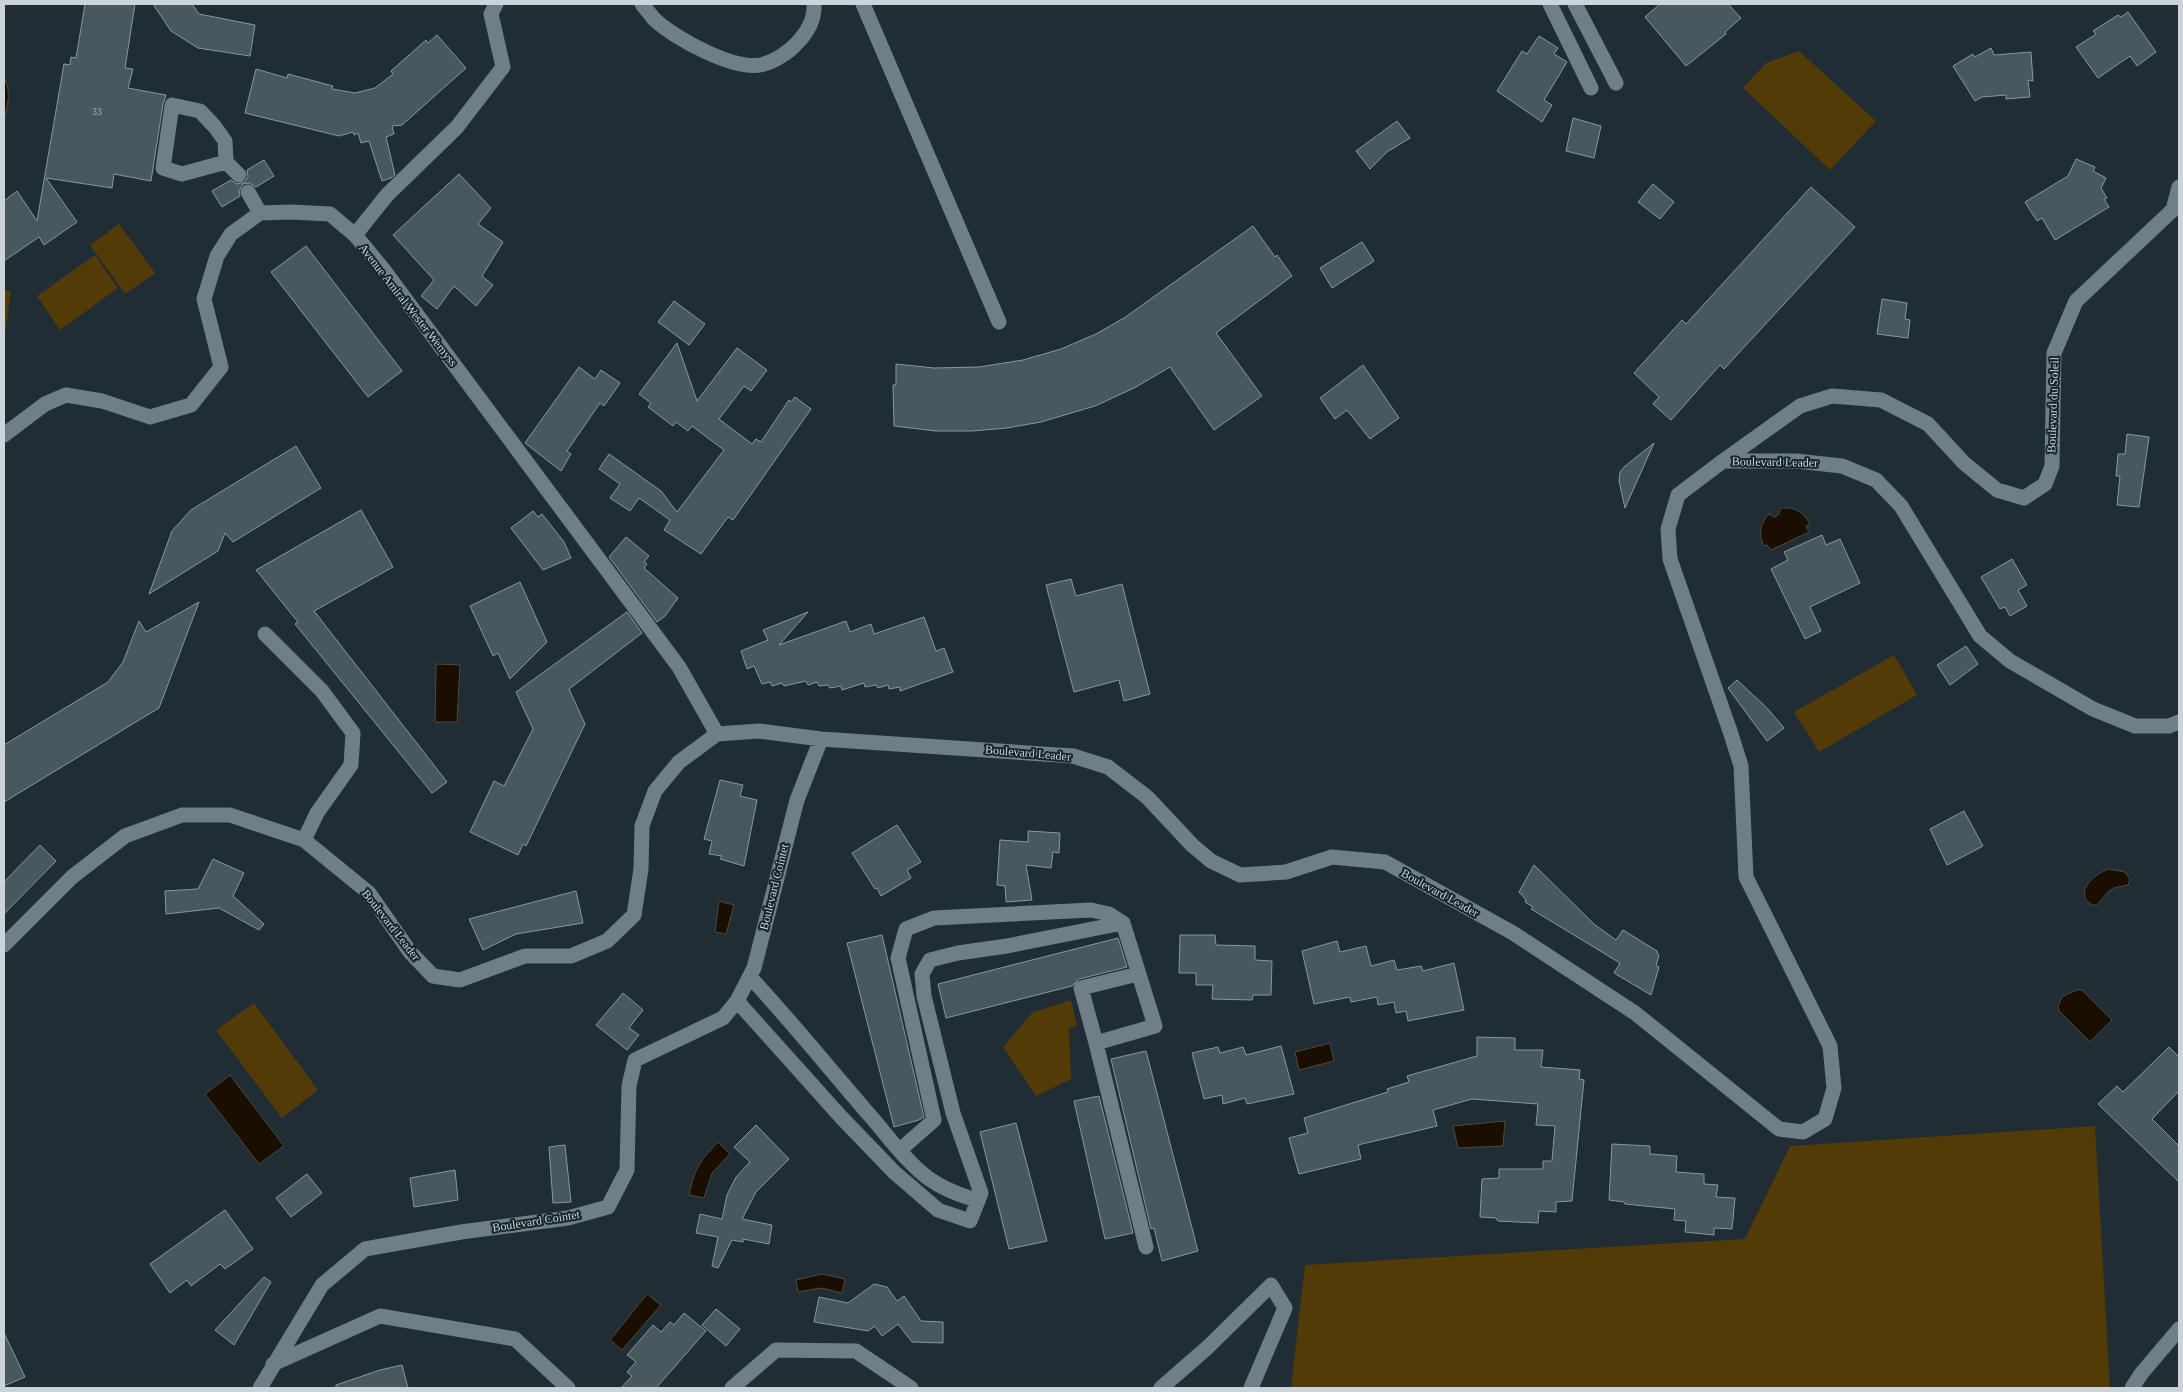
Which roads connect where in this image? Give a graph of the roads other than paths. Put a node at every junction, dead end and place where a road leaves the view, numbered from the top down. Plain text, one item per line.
1 (496, 4) edge
2 (642, 4) edge
3 (814, 4) edge
4 (863, 4) edge
5 (1550, 4) edge
6 (1575, 4) edge
7 (1616, 83) dead end
8 (1591, 88) dead end
9 (226, 162) junction
10 (239, 175) dead end
11 (2179, 188) edge
12 (248, 192) dead end
13 (2176, 207) edge
14 (260, 213) junction
15 (355, 235) junction
16 (998, 322) dead end
17 (4, 435) edge
18 (1722, 461) junction
19 (265, 634) dead end
20 (2179, 722) edge
21 (717, 734) junction
22 (821, 739) junction
23 (304, 840) junction
24 (1123, 923) junction
25 (4, 945) edge
26 (1138, 974) junction
27 (750, 977) junction
28 (737, 1001) junction
29 (1096, 1043) junction
30 (877, 1124) junction
31 (861, 1138) junction
32 (900, 1150) junction
33 (976, 1200) junction
34 (1146, 1247) dead end
35 (2179, 1329) edge
36 (273, 1364) junction
37 (260, 1388) edge
38 (568, 1388) edge
39 (732, 1388) edge
40 (911, 1388) edge
41 (1160, 1388) edge
42 (1251, 1388) edge
43 (2132, 1388) edge

1 - 15 street
2 - 3 street
4 - 16 street
5 - 8 street
6 - 7 street
9 - 9 street
9 - 10 street
11 - 13 street
12 - 14 street
13 - 18 street, Boulevard du Soleil
14 - 15 street, Avenue Amiral Wester Wemyss
14 - 17 street
15 - 21 street, Avenue Amiral Wester Wemyss
18 - 20 street, Boulevard Leader
18 - 22 street, Boulevard Leader
19 - 23 street
21 - 22 street, Boulevard Leader
21 - 23 street, Boulevard Leader
22 - 27 street, Boulevard Cointet
23 - 25 street, Boulevard Leader
24 - 26 street
24 - 32 street
24 - 33 street
26 - 29 street
26 - 29 street
27 - 28 street, Boulevard Cointet
27 - 30 street
28 - 31 street
28 - 36 street, Boulevard Cointet
29 - 34 street
30 - 31 street
30 - 32 street
31 - 33 street
32 - 33 street
35 - 43 street
36 - 37 street, Boulevard Cointet
36 - 38 street
39 - 40 street
41 - 42 street

